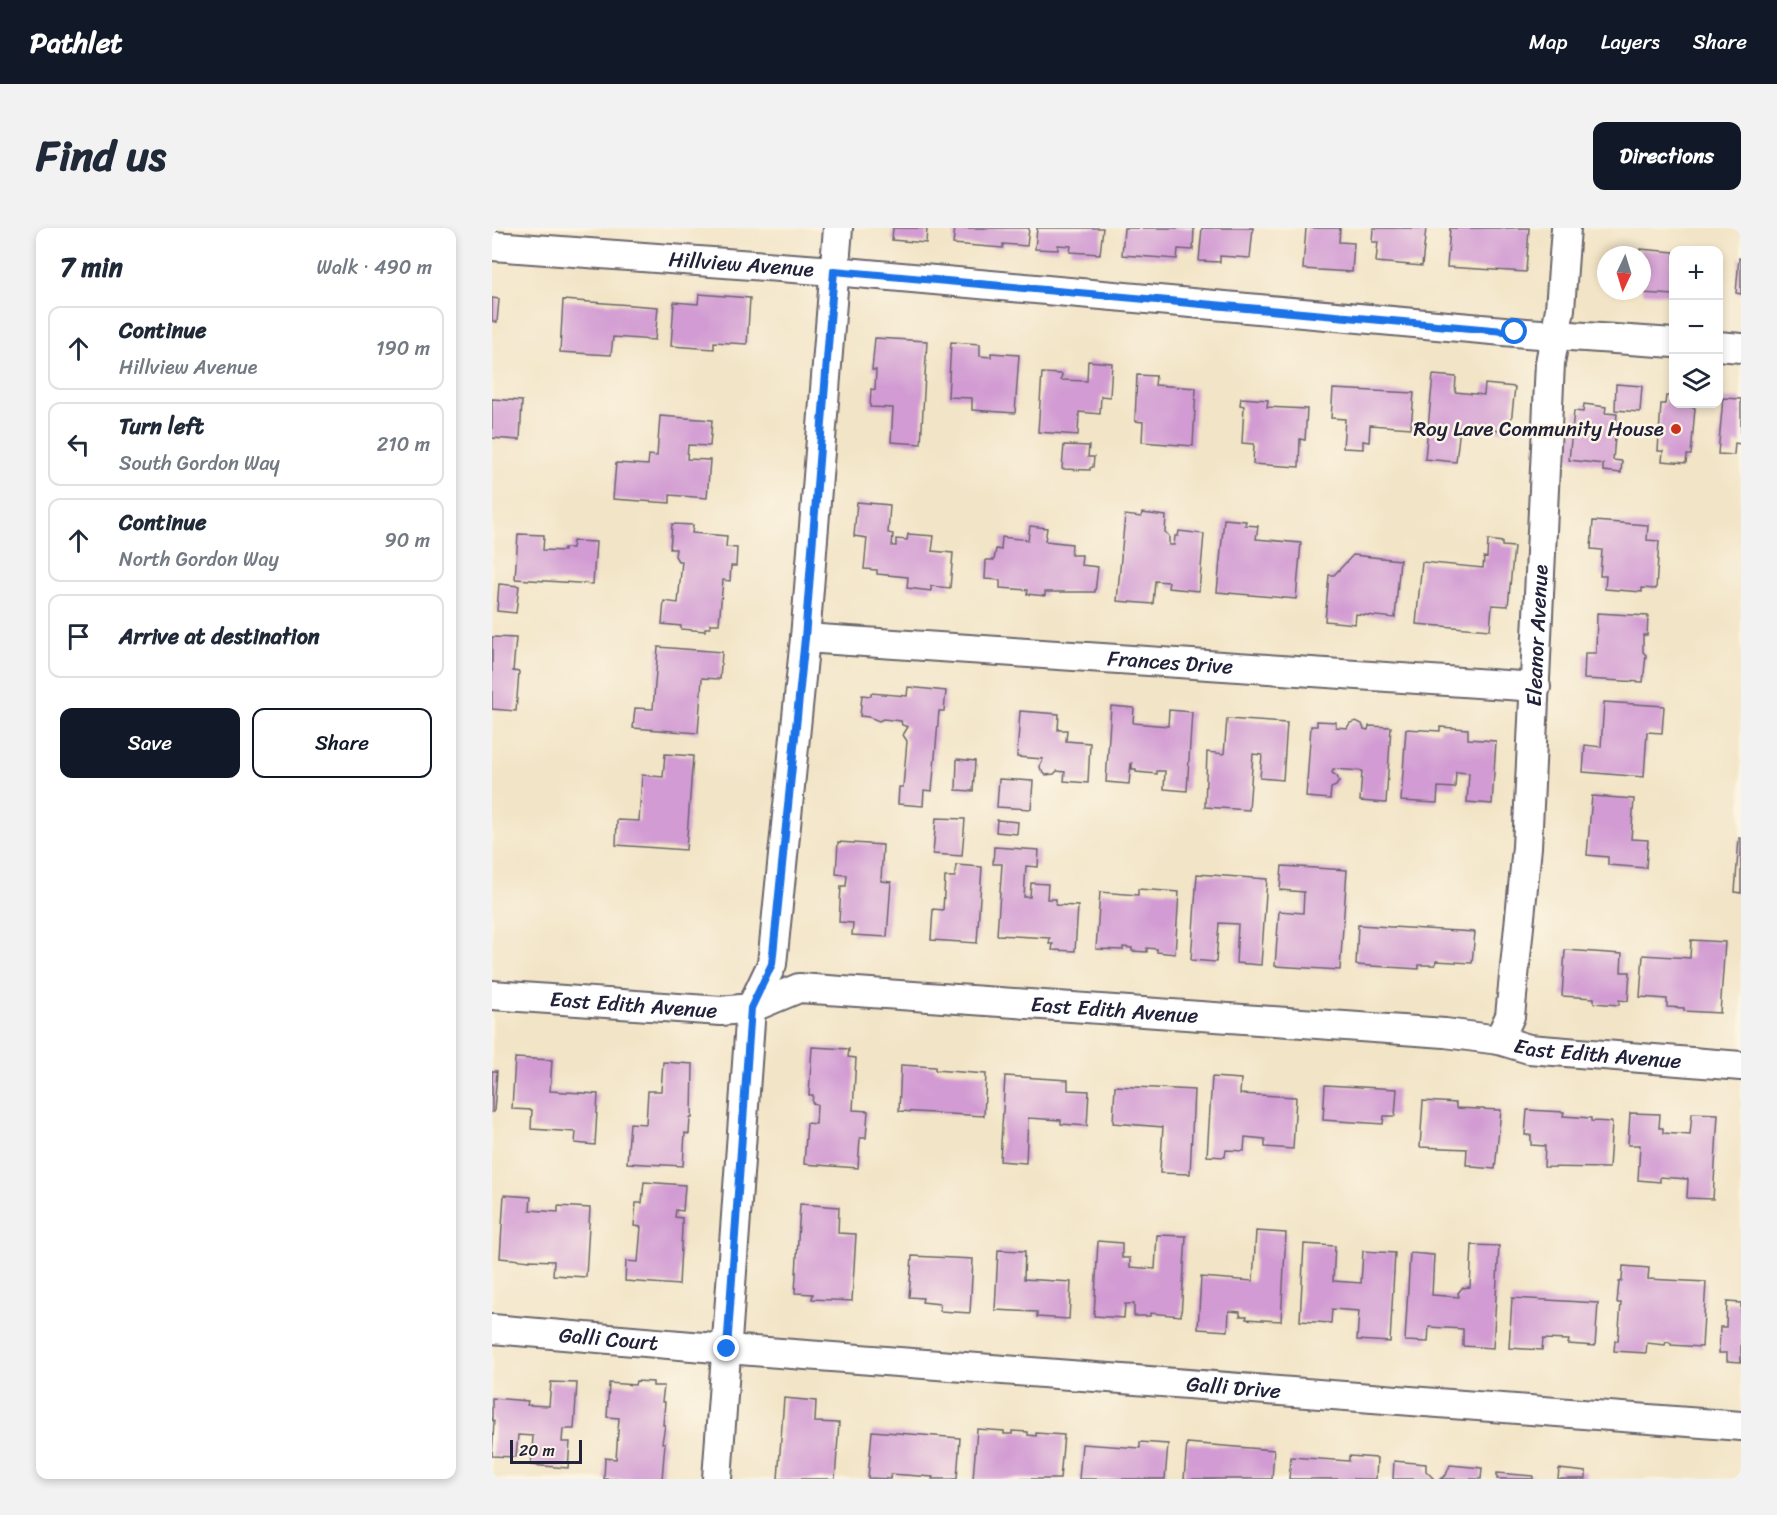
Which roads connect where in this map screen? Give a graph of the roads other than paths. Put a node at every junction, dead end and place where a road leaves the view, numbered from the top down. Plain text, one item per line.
1 (838, 228) edge
2 (1566, 228) edge
3 (492, 246) edge
4 (834, 271) junction
5 (1557, 334) junction
6 (1669, 343) edge
7 (1723, 346) edge
8 (1741, 348) edge
9 (805, 638) junction
10 (1536, 687) junction
11 (492, 995) edge
12 (751, 1008) junction
13 (1499, 1040) junction
14 (1741, 1066) edge
15 (492, 1329) edge
16 (727, 1349) junction
17 (1741, 1426) edge
18 (717, 1479) edge

1 - 4 street
2 - 5 street, Eleanor Avenue
3 - 4 street, Hillview Avenue
4 - 5 street, Hillview Avenue
4 - 9 street
5 - 6 street, Hillview Avenue
5 - 10 street, Eleanor Avenue
7 - 8 street
9 - 10 street, Frances Drive
9 - 12 street
10 - 13 street, Eleanor Avenue
11 - 12 street, East Edith Avenue
12 - 13 street, East Edith Avenue
12 - 16 street
13 - 14 street, East Edith Avenue
15 - 16 street, Galli Court
16 - 17 street, Galli Drive
16 - 18 street

